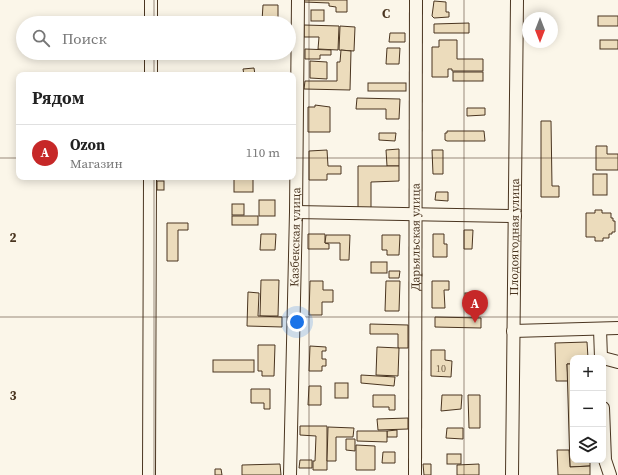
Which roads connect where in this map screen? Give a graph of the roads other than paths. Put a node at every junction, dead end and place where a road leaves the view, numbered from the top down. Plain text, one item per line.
1 (151, 0) edge
2 (298, 0) edge
3 (416, 0) edge
4 (517, 0) edge
5 (151, 16) edge
6 (151, 60) edge
7 (151, 72) edge
8 (150, 180) edge
9 (296, 212) junction
10 (417, 215) junction
11 (514, 216) junction
12 (618, 328) edge
13 (600, 329) junction
14 (514, 331) junction
15 (602, 355) edge
16 (606, 359) edge
17 (618, 362) edge
18 (604, 427) edge
19 (149, 475) edge
20 (290, 475) edge
21 (415, 475) edge
22 (512, 475) edge
23 (610, 475) edge

1 - 5 street
2 - 9 street, Казбекская улица
3 - 10 street, Дарьяльская улица
4 - 11 street, Плодоягодная улица
6 - 7 street
8 - 19 street
9 - 10 street
9 - 20 street, Казбекская улица
10 - 11 street
10 - 21 street, Дарьяльская улица
11 - 14 street, Плодоягодная улица
12 - 13 street
13 - 14 street
13 - 15 street
14 - 22 street, Плодоягодная улица
16 - 17 street
18 - 23 street

